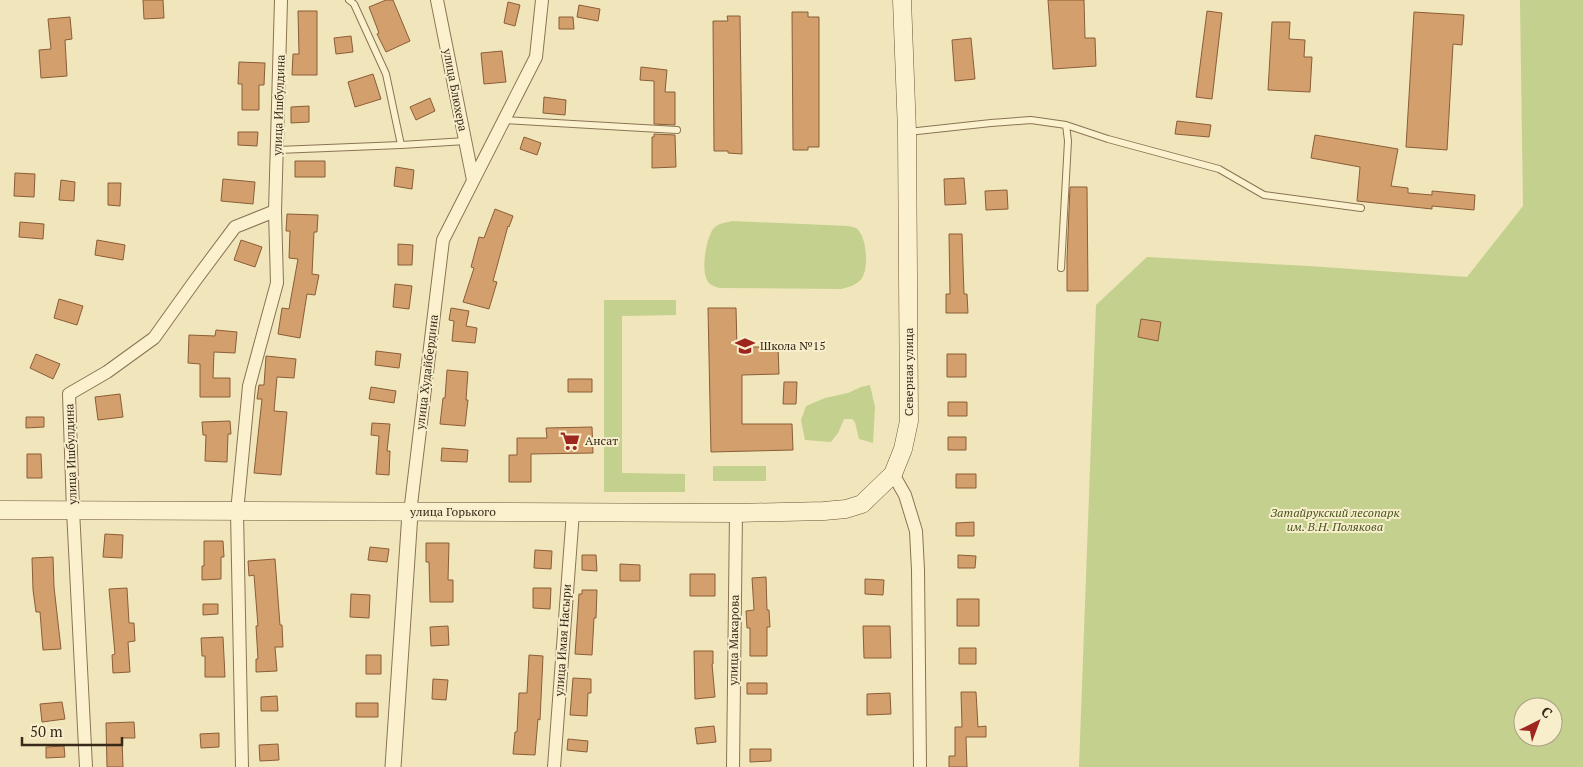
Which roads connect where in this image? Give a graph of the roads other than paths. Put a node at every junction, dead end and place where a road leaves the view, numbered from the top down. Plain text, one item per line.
1 (281, 0) edge
2 (349, 0) edge
3 (437, 0) edge
4 (542, 0) edge
5 (902, 0) edge
6 (504, 120) junction
7 (1066, 125) junction
8 (676, 130) dead end
9 (907, 132) junction
10 (466, 141) junction
11 (401, 145) junction
12 (278, 150) junction
13 (473, 180) junction
14 (1361, 208) dead end
15 (276, 211) junction
16 (1061, 268) dead end
17 (893, 474) junction
18 (0, 510) edge
19 (73, 510) junction
20 (237, 512) junction
21 (410, 512) junction
22 (573, 512) junction
23 (736, 513) junction
24 (86, 767) edge
25 (242, 767) edge
26 (393, 767) edge
27 (554, 767) edge
28 (733, 767) edge
29 (920, 767) edge

1 - 12 street, улица Ишбулдина
2 - 11 lane
3 - 10 street, улица Блюхера
4 - 6 street, улица Худайбердина
5 - 9 main road, Северная улица
6 - 8 lane
6 - 13 street, улица Худайбердина
7 - 9 lane
7 - 14 lane
7 - 16 lane
9 - 17 main road, Северная улица
10 - 11 lane
10 - 13 street, улица Блюхера
11 - 12 lane
12 - 15 street, улица Ишбулдина
13 - 21 street, улица Худайбердина
15 - 19 street, улица Ишбулдина
15 - 20 street, улица Ишбулдина
17 - 23 main road, улица Горького
17 - 29 street
18 - 19 main road, улица Горького
19 - 20 main road, улица Горького
19 - 24 street, улица Ишбулдина
20 - 21 main road, улица Горького
20 - 25 street, улица Ишбулдина
21 - 22 main road, улица Горького
21 - 26 street, улица Худайбердина
22 - 23 main road, улица Горького
22 - 27 street, улица Имая Насыри
23 - 28 street, улица Макарова

